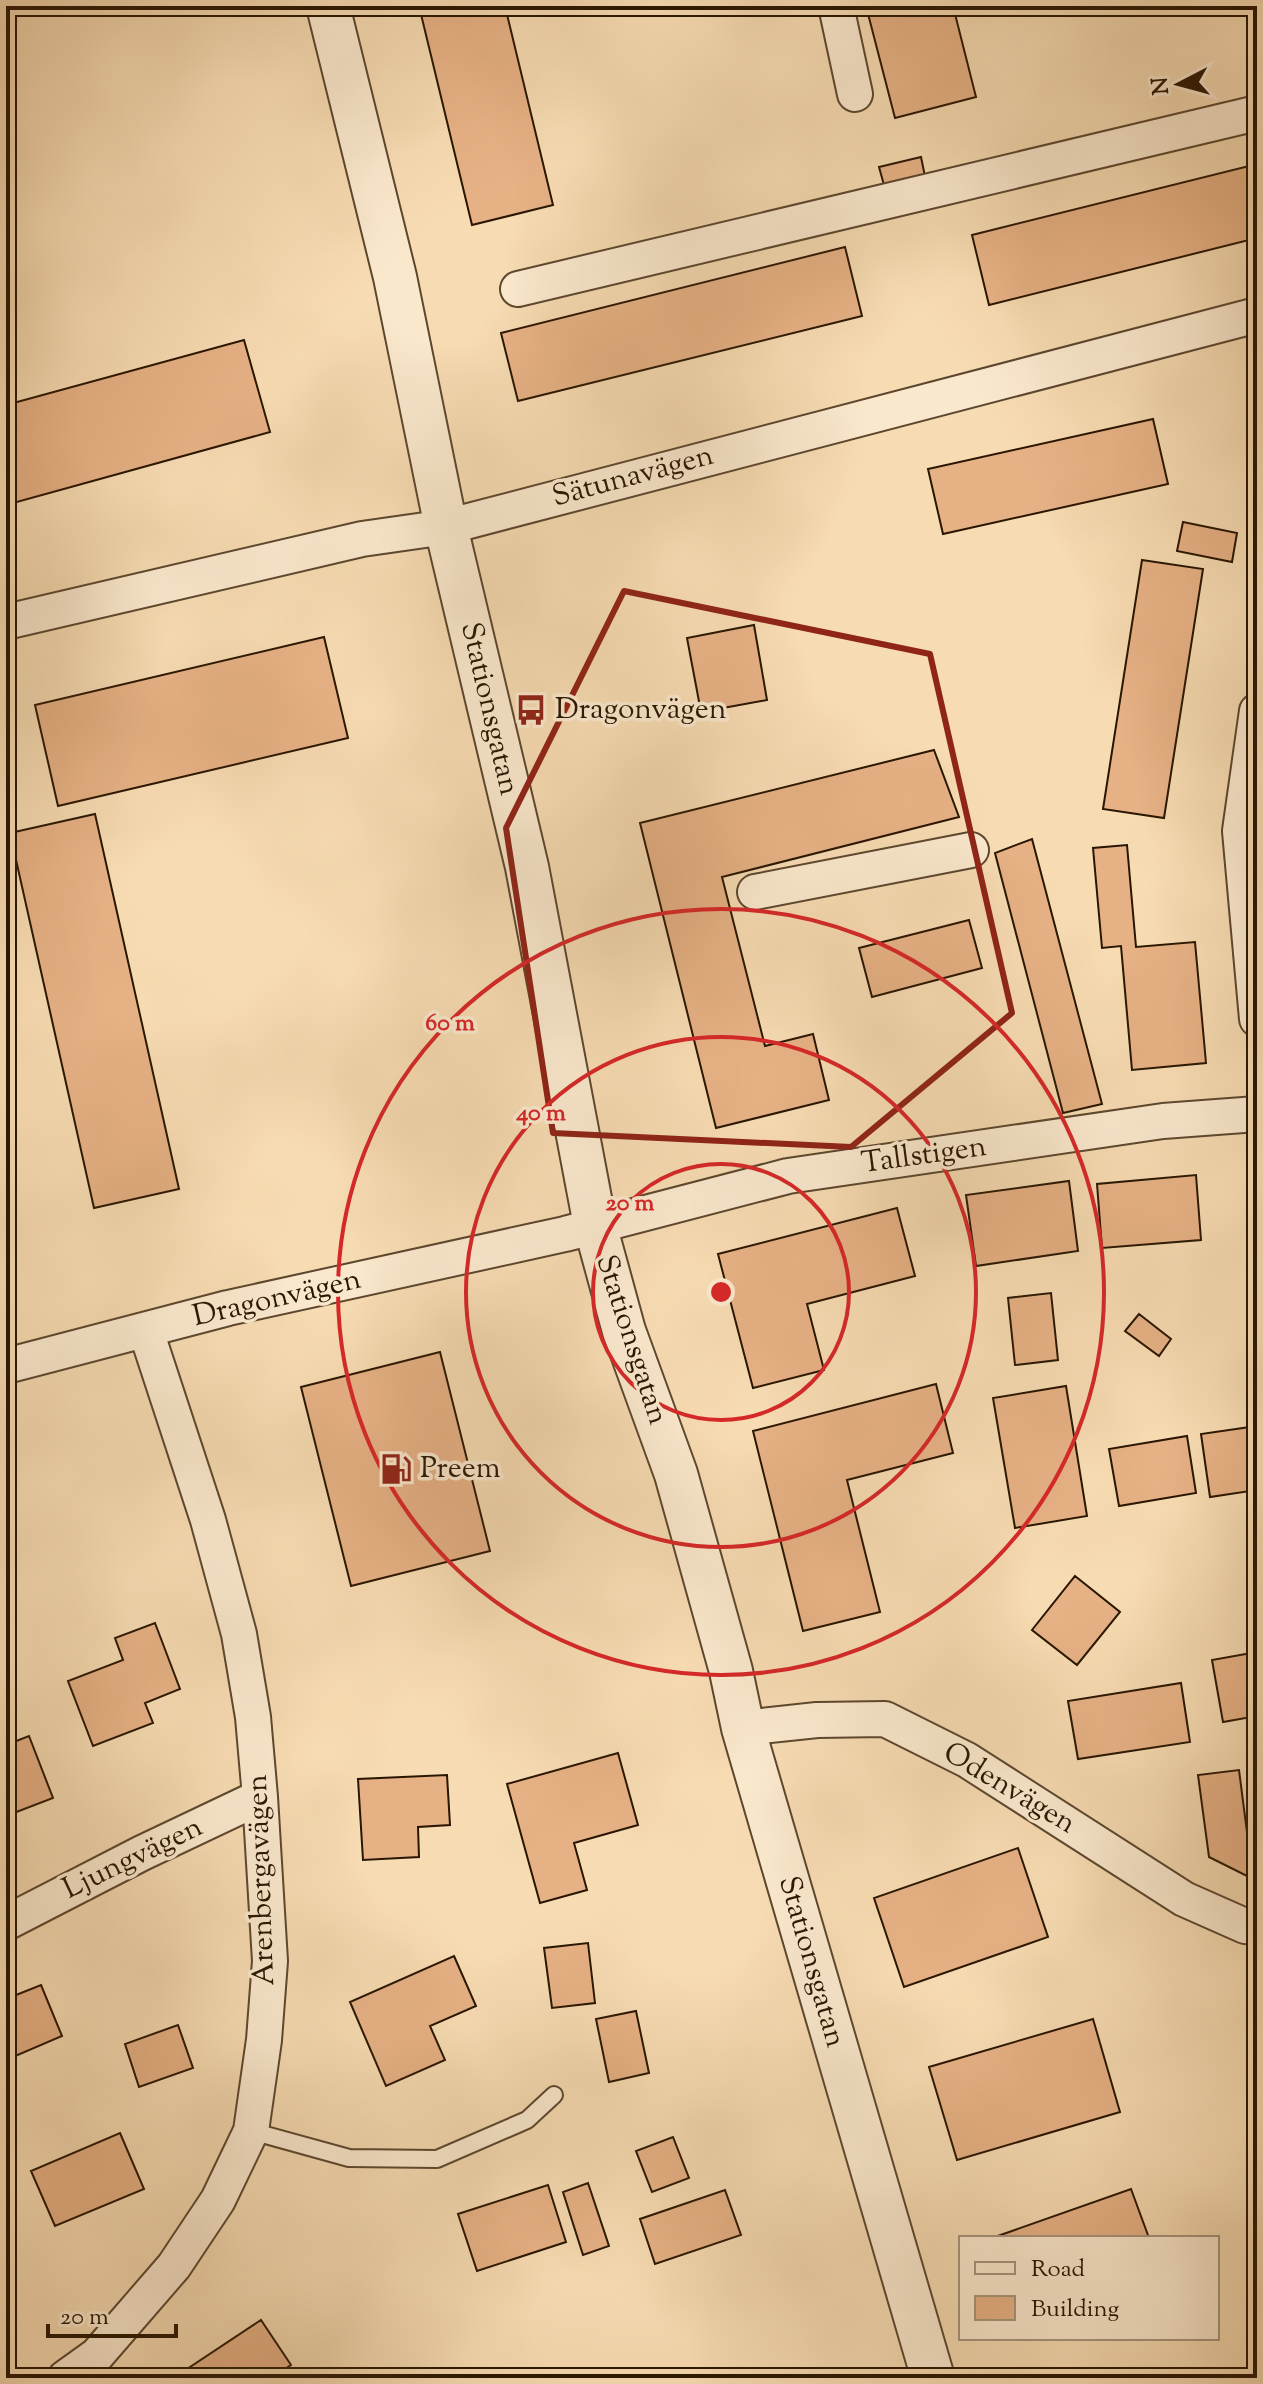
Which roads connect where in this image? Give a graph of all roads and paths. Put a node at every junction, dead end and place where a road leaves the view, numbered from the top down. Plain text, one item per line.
1 (328, 6) edge
2 (836, 6) edge
3 (855, 94) dead end
4 (1257, 113) edge
5 (518, 289) dead end
6 (1257, 315) edge
7 (446, 527) junction
8 (6, 622) edge
9 (1257, 711) edge
10 (971, 850) dead end
11 (755, 892) dead end
12 (1257, 1019) edge
13 (1257, 1114) edge
14 (595, 1225) junction
15 (146, 1331) junction
16 (6, 1366) edge
17 (743, 1728) junction
18 (260, 1797) junction
19 (6, 1923) edge
20 (1257, 1927) edge
21 (554, 2095) dead end
22 (251, 2131) junction
23 (103, 2366) edge
24 (65, 2378) edge
25 (933, 2378) edge

1 - 7 street, Stationsgatan
2 - 3 street
4 - 5 street
6 - 7 street, Sätunavägen
7 - 8 street, Sätunavägen
7 - 14 street, Stationsgatan
9 - 12 street
10 - 11 street
13 - 14 street, Tallstigen
14 - 15 street, Dragonvägen
14 - 17 street, Stationsgatan
15 - 16 street, Dragonvägen
15 - 18 street, Arenbergavägen
17 - 20 street, Odenvägen
17 - 25 street, Stationsgatan
18 - 19 street, Ljungvägen
18 - 22 street, Arenbergavägen
21 - 22 lane
22 - 23 street, Arenbergavägen
23 - 24 street, Arenbergavägen

